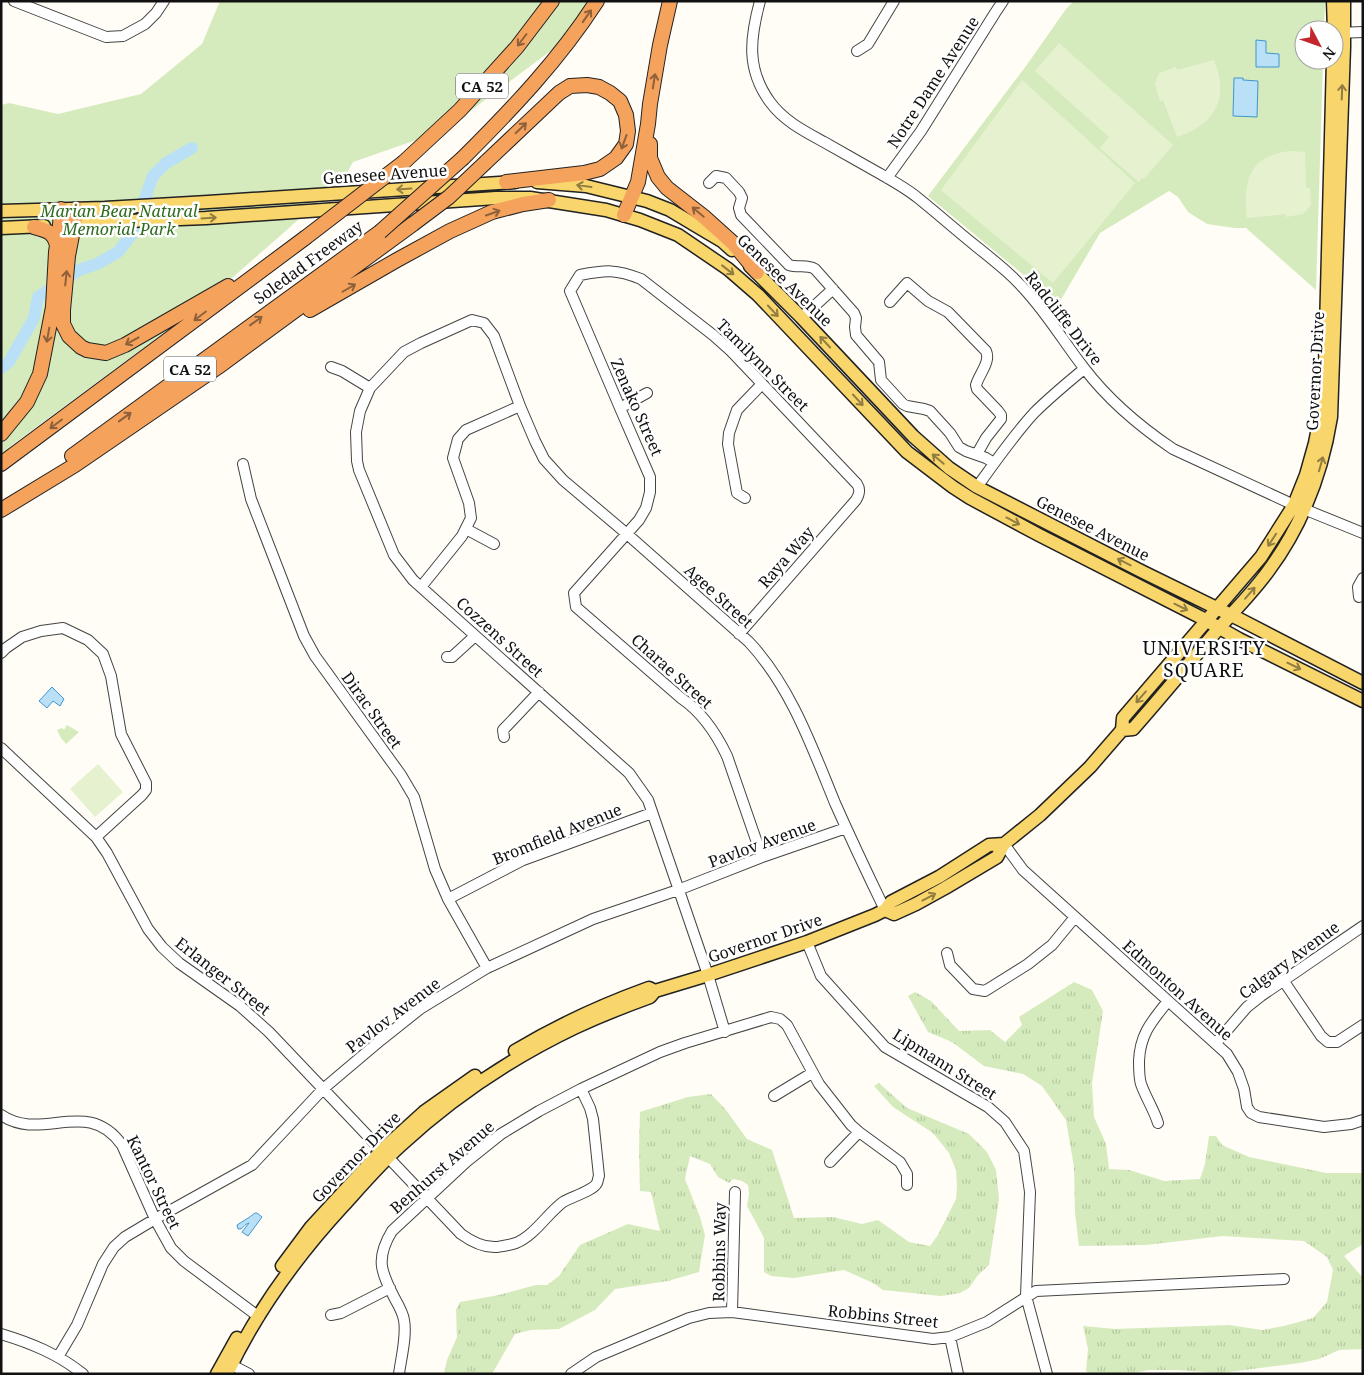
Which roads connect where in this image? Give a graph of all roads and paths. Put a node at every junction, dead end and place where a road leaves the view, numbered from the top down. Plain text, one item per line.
1 (14, 1) edge
2 (164, 1) edge
3 (552, 1) edge
4 (596, 1) edge
5 (670, 1) edge
6 (760, 1) edge
7 (894, 1) edge
8 (1004, 1) edge
9 (1333, 1) edge
10 (1344, 1) edge
11 (1335, 20) edge
12 (1340, 20) edge
13 (1344, 32) edge
14 (1363, 32) edge
15 (857, 51) dead end
16 (1333, 70) edge
17 (1337, 70) edge
18 (648, 124) junction
19 (887, 178) junction
20 (506, 182) junction
21 (709, 183) dead end
22 (631, 197) junction
23 (549, 200) junction
24 (61, 209) junction
25 (76, 209) junction
26 (1, 211) edge
27 (624, 215) junction
28 (67, 225) junction
29 (34, 227) junction
30 (1, 228) edge
31 (61, 251) junction
32 (281, 256) junction
33 (757, 272) junction
34 (833, 289) junction
35 (570, 290) joint
36 (890, 302) dead end
37 (801, 317) junction
38 (788, 327) junction
39 (494, 336) joint
40 (218, 367) junction
41 (331, 367) dead end
42 (1084, 369) junction
43 (762, 384) junction
44 (370, 388) junction
45 (647, 393) dead end
46 (520, 406) junction
47 (620, 408) junction
48 (1, 434) edge
49 (977, 454) junction
50 (994, 463) junction
51 (1, 464) edge
52 (243, 464) dead end
53 (977, 487) junction
54 (745, 498) dead end
55 (856, 500) joint
56 (1300, 507) junction
57 (1, 510) edge
58 (466, 529) junction
59 (1363, 533) edge
60 (627, 534) junction
61 (494, 544) dead end
62 (1363, 578) edge
63 (421, 587) junction
64 (1359, 597) dead end
65 (1218, 608) junction
66 (1231, 615) junction
67 (1207, 620) junction
68 (1220, 628) junction
69 (739, 634) junction
70 (475, 636) junction
71 (1, 653) edge
72 (447, 657) dead end
73 (1363, 683) edge
74 (540, 692) junction
75 (1363, 701) edge
76 (1122, 730) junction
77 (504, 737) dead end
78 (1, 748) edge
79 (652, 813) junction
80 (846, 828) junction
81 (96, 837) junction
82 (1004, 844) junction
83 (762, 858) junction
84 (678, 890) junction
85 (448, 899) junction
86 (885, 910) junction
87 (1075, 917) junction
88 (1363, 926) edge
89 (807, 942) junction
90 (947, 953) dead end
91 (488, 968) junction
92 (708, 975) junction
93 (1283, 980) junction
94 (1168, 1001) junction
95 (1363, 1025) edge
96 (725, 1032) junction
97 (1216, 1043) junction
98 (812, 1073) junction
99 (323, 1089) junction
100 (580, 1089) junction
101 (774, 1096) dead end
102 (1, 1115) edge
103 (1363, 1120) edge
104 (1158, 1123) dead end
105 (859, 1132) junction
106 (384, 1154) junction
107 (830, 1162) dead end
108 (907, 1185) dead end
109 (735, 1192) dead end
110 (427, 1198) junction
111 (155, 1219) junction
112 (1284, 1279) dead end
113 (390, 1288) junction
114 (1026, 1296) junction
115 (732, 1312) junction
116 (255, 1314) junction
117 (331, 1315) dead end
118 (1, 1334) edge
119 (950, 1338) junction
120 (58, 1356) junction
121 (227, 1366) edge
122 (83, 1374) edge
123 (217, 1374) edge
124 (249, 1374) edge
125 (399, 1374) edge
126 (571, 1374) edge
127 (958, 1374) edge
128 (1048, 1374) edge

1 - 2 street
3 -> 32 highway, Soledad Freeway / CA 52, bridge
57 -> 4 highway, Soledad Freeway / CA 52, bridge
18 -> 5 highway
6 - 19 street, Radcliffe Drive
7 - 15 street
8 - 19 street, Notre Dame Avenue
9 - 11 main road, Governor Drive
10 - 12 main road, Governor Drive
13 - 14 street
16 - 56 main road, Governor Drive
56 -> 17 main road, Governor Drive
18 - 22 highway
33 -> 18 highway
19 - 42 street, Radcliffe Drive
22 -> 20 main road, Genesee Avenue
20 -> 25 main road, Genesee Avenue
40 -> 20 highway, bridge
21 - 34 street
22 - 27 highway
22 - 33 main road, Genesee Avenue
23 - 27 main road, Genesee Avenue
28 -> 23 main road, Genesee Avenue
40 -> 23 highway
24 - 25 main road, Genesee Avenue
24 - 26 main road, Genesee Avenue
24 - 28 highway
25 - 28 highway
27 -> 38 main road, Genesee Avenue
28 - 29 main road, Genesee Avenue
28 - 31 highway
29 - 30 main road, Genesee Avenue
29 - 31 highway
32 -> 31 highway
31 -> 48 highway
32 -> 51 highway, Soledad Freeway / CA 52
33 - 37 main road, Genesee Avenue
34 - 37 street
34 - 49 street
35 - 43 street, Tamilynn Street
35 - 47 street, Zenako Street
36 - 49 street
37 - 38 main road
53 -> 37 main road, Genesee Avenue
38 -> 67 main road, Genesee Avenue
39 - 44 street, Cozzens Street
39 - 46 street, Agee Street
40 - 57 highway
41 - 44 street
42 - 50 street
42 - 56 street, Radcliffe Drive
43 - 54 street
43 - 55 street, Tamilynn Street
44 - 63 street, Cozzens Street
45 - 47 street
46 - 58 street
46 - 60 street, Agee Street
47 - 60 street, Zenako Street
49 - 50 street
50 - 53 street
52 - 85 street, Dirac Street
65 -> 53 main road, Genesee Avenue
55 - 69 street, Raya Way
56 - 59 street, Radcliffe Drive
56 -> 65 main road, Governor Drive
66 -> 56 main road, Governor Drive
58 - 61 street
58 - 63 street
60 - 69 street, Agee Street
60 - 83 street, Charae Street
62 - 64 street
63 - 70 street, Cozzens Street
65 - 66 main road, Genesee Avenue
65 - 67 main road, Governor Drive
66 - 68 main road, Governor Drive
66 - 73 main road, Genesee Avenue
67 - 68 main road, Genesee Avenue
67 -> 76 main road, Governor Drive
68 -> 75 main road, Genesee Avenue
68 - 76 main road, Governor Drive
69 - 80 street, Agee Street
70 - 72 street
70 - 74 street, Cozzens Street
71 - 81 street
74 - 77 street
74 - 79 street, Cozzens Street
76 - 82 main road, Governor Drive
78 - 81 street, Erlanger Street
79 - 84 street, Cozzens Street
79 - 85 street, Bromfield Avenue
80 - 83 street, Pavlov Avenue
80 - 86 street, Agee Street
81 - 99 street, Erlanger Street
82 - 86 main road, Governor Drive
82 - 87 street, Edmonton Avenue
83 - 84 street, Pavlov Avenue
84 - 91 street, Pavlov Avenue
84 - 92 street, Cozzens Street
85 - 91 street, Dirac Street
86 - 89 main road, Governor Drive
87 - 90 street
87 - 94 street, Edmonton Avenue
88 - 93 street, Calgary Avenue
89 - 92 main road, Governor Drive
89 - 114 street, Lipmann Street
91 - 99 street, Pavlov Avenue
92 - 96 street, Cozzens Street
92 - 106 main road, Governor Drive
93 - 95 street
93 - 97 street, Calgary Avenue
94 - 97 street, Edmonton Avenue
94 - 104 street
96 - 98 street, Benhurst Avenue
96 - 100 street, Benhurst Avenue
97 - 103 street, Edmonton Avenue
98 - 101 street
98 - 105 street
99 - 106 street, Erlanger Street
99 - 111 street, Pavlov Avenue
100 - 110 street, Benhurst Avenue
100 - 110 street, Erlanger Street
102 - 111 street, Kantor Street
105 - 107 street
105 - 108 street
106 - 110 street, Erlanger Street
106 - 116 main road, Governor Drive
109 - 115 street, Robbins Way
110 - 113 street, Benhurst Avenue
111 - 116 street, Kantor Street
111 - 120 street, Pavlov Avenue
112 - 114 street, Robbins Street
113 - 117 street
113 - 125 street, Benhurst Avenue
114 - 119 street, Robbins Street
114 - 128 street, Lipmann Street
115 - 119 street, Robbins Street
115 - 126 street, Robbins Street
116 - 121 main road, Governor Drive
118 - 120 street
119 - 127 street
120 - 122 street
121 - 123 main road, Governor Drive
121 - 124 street

